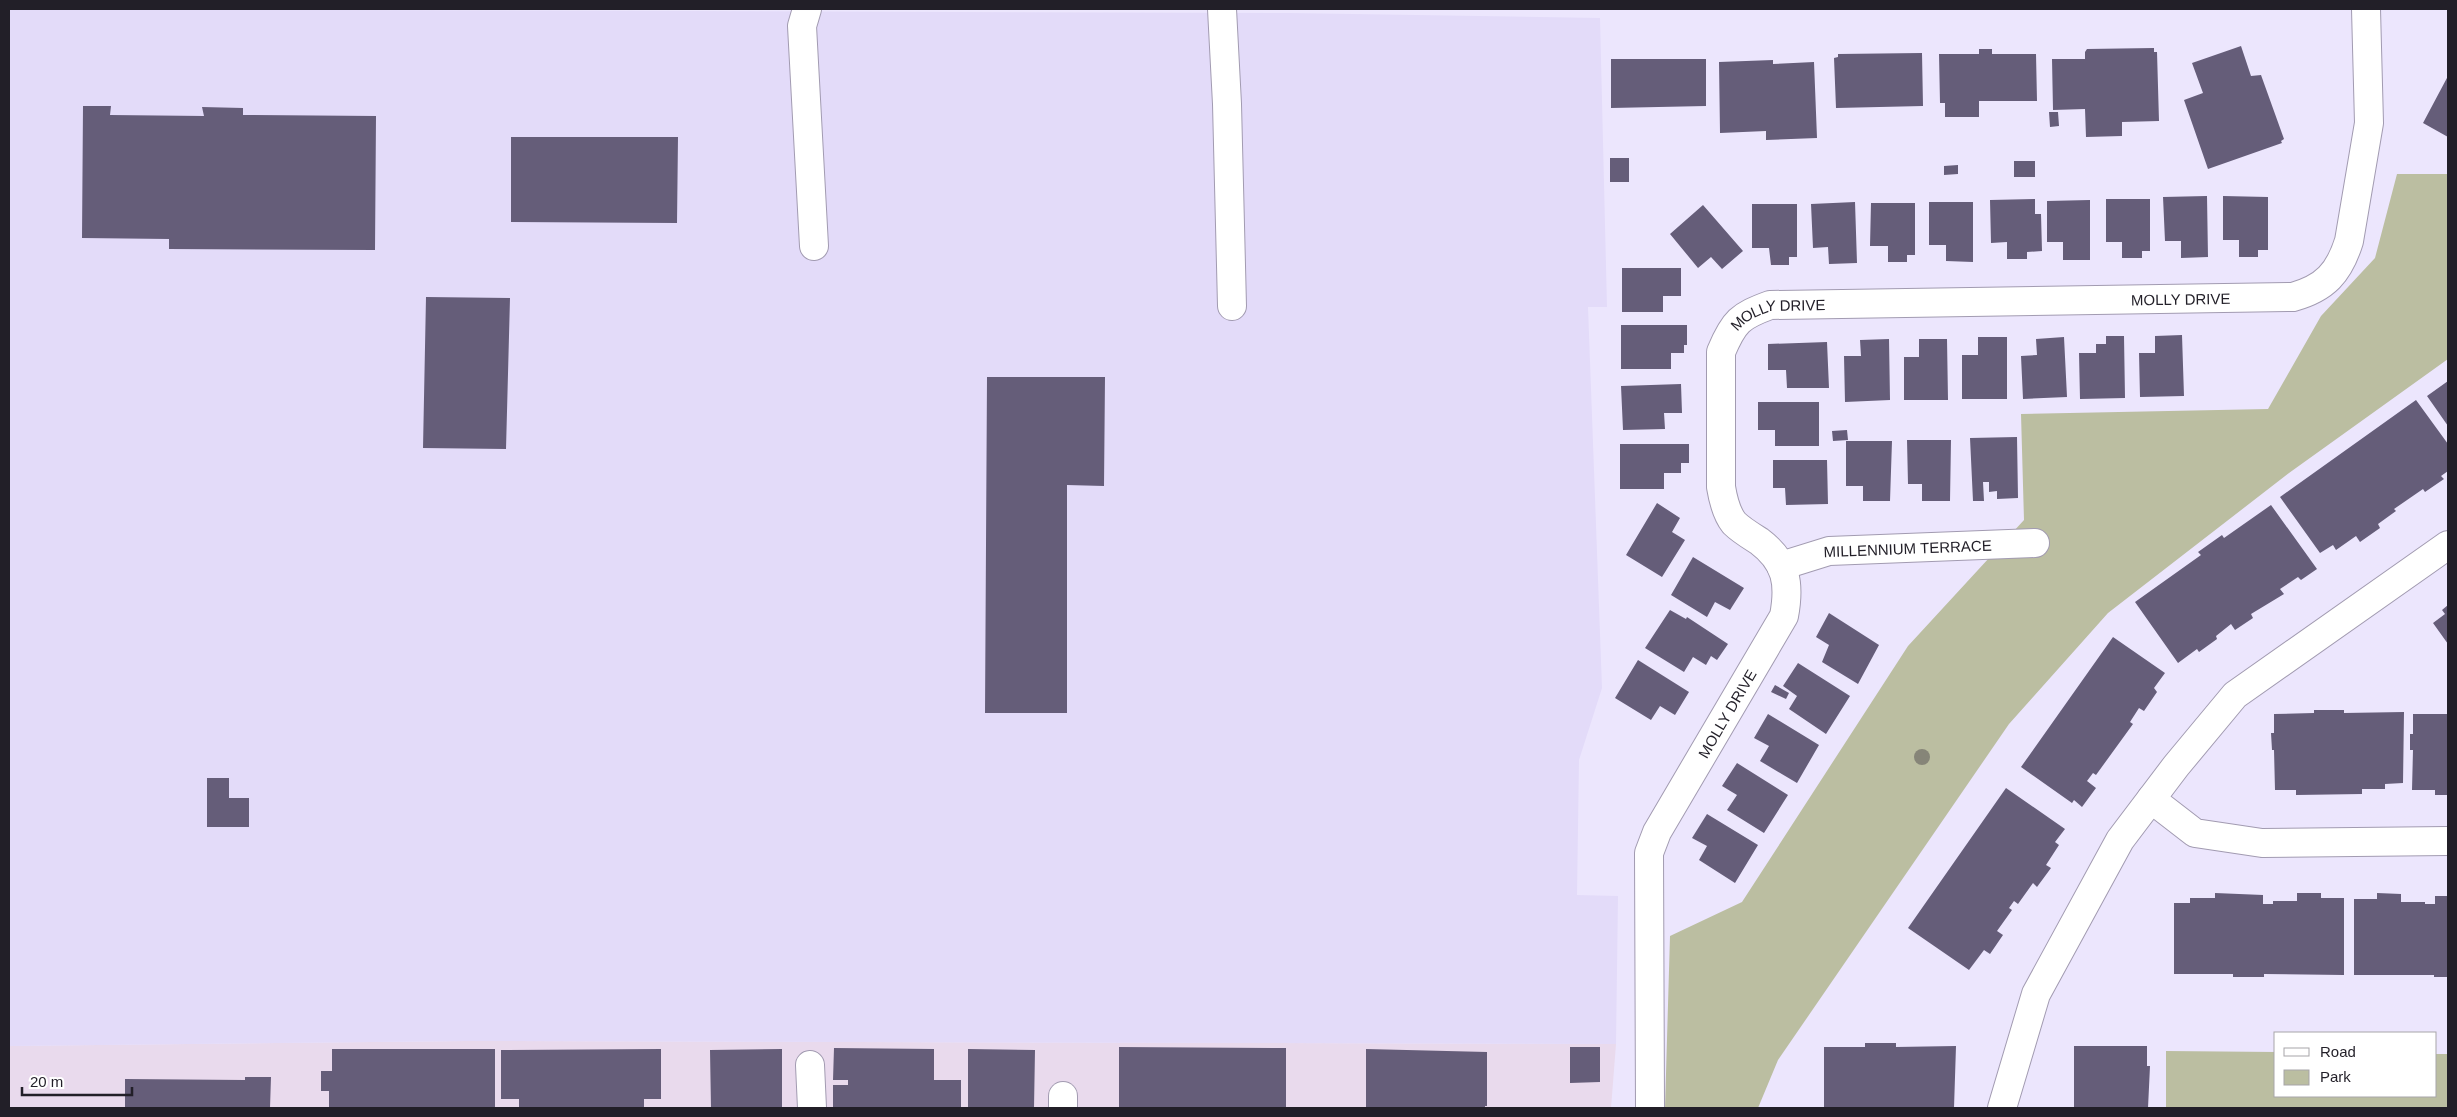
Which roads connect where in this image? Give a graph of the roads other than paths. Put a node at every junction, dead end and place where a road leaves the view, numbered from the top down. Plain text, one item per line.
1 (807, 9) edge
2 (1222, 9) edge
3 (2366, 9) edge
4 (814, 246) dead end
5 (1232, 306) dead end
6 (2035, 543) dead end
7 (2448, 546) edge
8 (1781, 566) junction
9 (2151, 798) junction
10 (2448, 840) edge
11 (810, 1065) dead end
12 (812, 1108) edge
13 (1650, 1108) edge
14 (2002, 1108) edge

1 - 4 street
2 - 5 street
3 - 8 street, MOLLY DRIVE
6 - 8 street, MILLENNIUM TERRACE
7 - 9 street
8 - 13 street, MOLLY DRIVE
9 - 10 street
9 - 14 street
11 - 12 street

